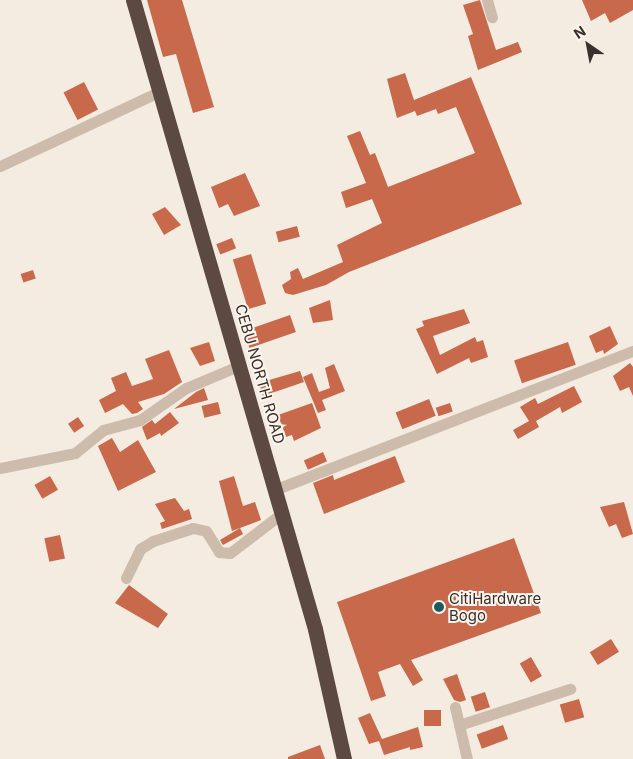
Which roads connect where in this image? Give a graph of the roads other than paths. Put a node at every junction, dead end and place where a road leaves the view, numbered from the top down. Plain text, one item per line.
1 (133, 0) edge
2 (487, 0) edge
3 (492, 18) dead end
4 (159, 92) junction
5 (0, 166) edge
6 (633, 351) edge
7 (238, 366) junction
8 (0, 468) edge
9 (274, 490) junction
10 (281, 514) junction
11 (126, 578) dead end
12 (570, 689) dead end
13 (455, 707) dead end
14 (459, 725) junction
15 (344, 759) edge
16 (467, 759) edge

1 - 4 highway, CEBU NORTH ROAD
2 - 3 street
4 - 5 street
4 - 7 highway, CEBU NORTH ROAD
6 - 9 street
7 - 8 street
7 - 9 highway, CEBU NORTH ROAD
9 - 10 highway, CEBU NORTH ROAD
10 - 11 street
10 - 15 highway, CEBU NORTH ROAD
12 - 14 street
13 - 14 street
14 - 16 street

